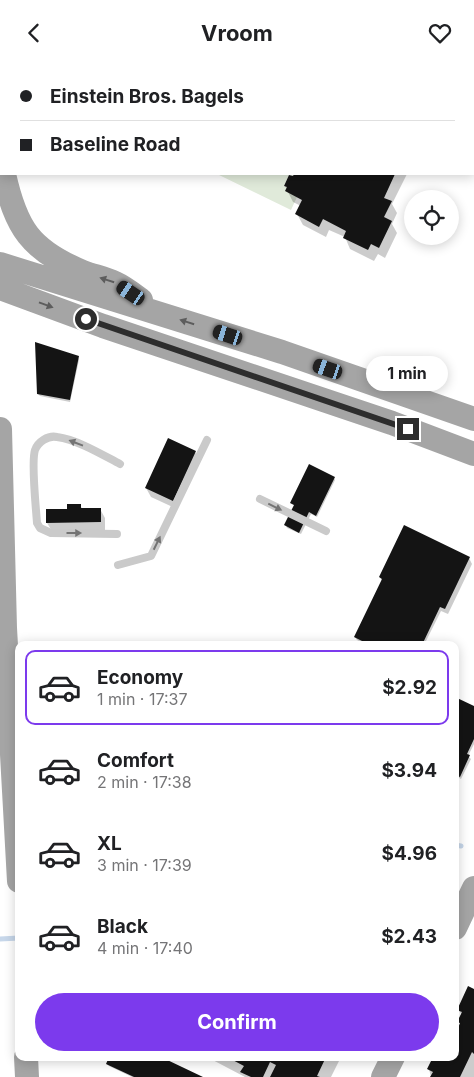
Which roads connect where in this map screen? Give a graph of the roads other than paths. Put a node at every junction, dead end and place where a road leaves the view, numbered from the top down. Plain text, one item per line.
1 (4, 175) edge
2 (0, 264) edge
3 (0, 288) edge
4 (163, 315) junction
5 (302, 359) junction
6 (261, 379) junction
7 (474, 419) edge
8 (0, 429) edge
9 (208, 440) dead end
10 (474, 454) edge
11 (120, 464) dead end
12 (0, 498) edge
13 (260, 499) dead end
14 (326, 531) dead end
15 (117, 534) dead end
16 (118, 565) dead end
17 (15, 808) edge
18 (474, 889) edge
19 (459, 920) edge
20 (26, 1061) edge
21 (391, 1061) edge
22 (26, 1077) edge
23 (383, 1077) edge

4 -> 1 main road
2 - 4 main road
3 -> 6 main road
5 -> 4 main road
5 - 6 main road
5 - 7 main road
6 - 10 main road
8 - 12 main road
16 -> 9 lane
11 -> 15 lane
12 - 17 main road
13 -> 14 lane
18 - 19 main road
20 - 22 main road
21 - 23 main road

